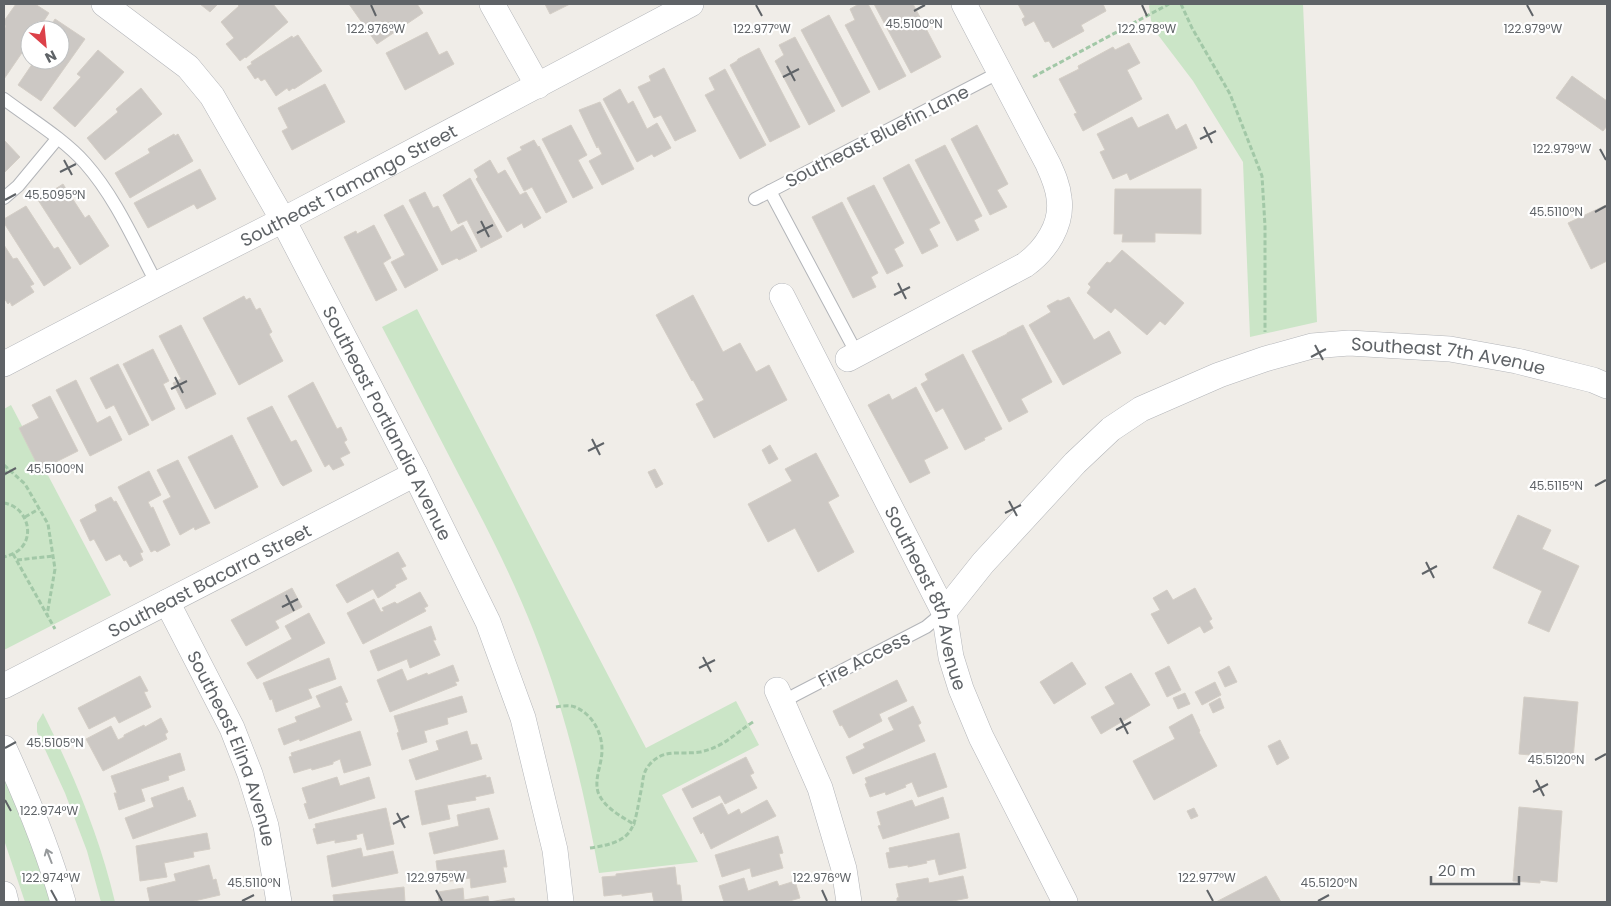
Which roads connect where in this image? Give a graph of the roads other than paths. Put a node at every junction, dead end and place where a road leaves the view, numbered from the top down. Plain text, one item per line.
1 (104, 4) edge
2 (492, 4) edge
3 (691, 4) edge
4 (964, 4) edge
5 (1000, 72) junction
6 (538, 86) junction
7 (4, 99) edge
8 (57, 139) junction
9 (770, 191) junction
10 (4, 198) edge
11 (755, 199) dead end
12 (283, 220) junction
13 (157, 284) junction
14 (782, 296) dead end
15 (852, 357) junction
16 (4, 364) edge
17 (821, 373) junction
18 (1607, 386) edge
19 (415, 474) junction
20 (167, 602) junction
21 (944, 612) junction
22 (4, 686) edge
23 (779, 697) joint
24 (4, 748) edge
25 (4, 894) edge
26 (6, 902) edge
27 (63, 902) edge
28 (279, 902) edge
29 (561, 902) edge
30 (849, 902) edge
31 (1065, 902) edge

1 - 12 street, Southeast Portlandia Avenue
2 - 6 street
3 - 6 street, Southeast Tamango Street
4 - 5 street
5 - 9 lane, Southeast Bluefin Lane
5 - 15 street
6 - 12 street, Southeast Tamango Street
7 - 8 lane
8 - 10 lane
8 - 13 lane
9 - 11 lane, Southeast Bluefin Lane
9 - 15 lane
12 - 13 street, Southeast Tamango Street
12 - 19 street, Southeast Portlandia Avenue
13 - 16 street, Southeast Tamango Street
14 - 17 street, Southeast 8th Avenue
15 - 17 lane
17 - 21 street, Southeast 8th Avenue
18 - 21 street, Southeast 7th Avenue
19 - 20 street, Southeast Bacarra Street
19 - 29 street, Southeast Portlandia Avenue
20 - 22 street, Southeast Bacarra Street
20 - 28 street, Southeast Elina Avenue
21 - 23 lane, Fire Access
21 - 31 street, Southeast 8th Avenue
23 - 30 street
27 -> 24 street
25 - 26 street

